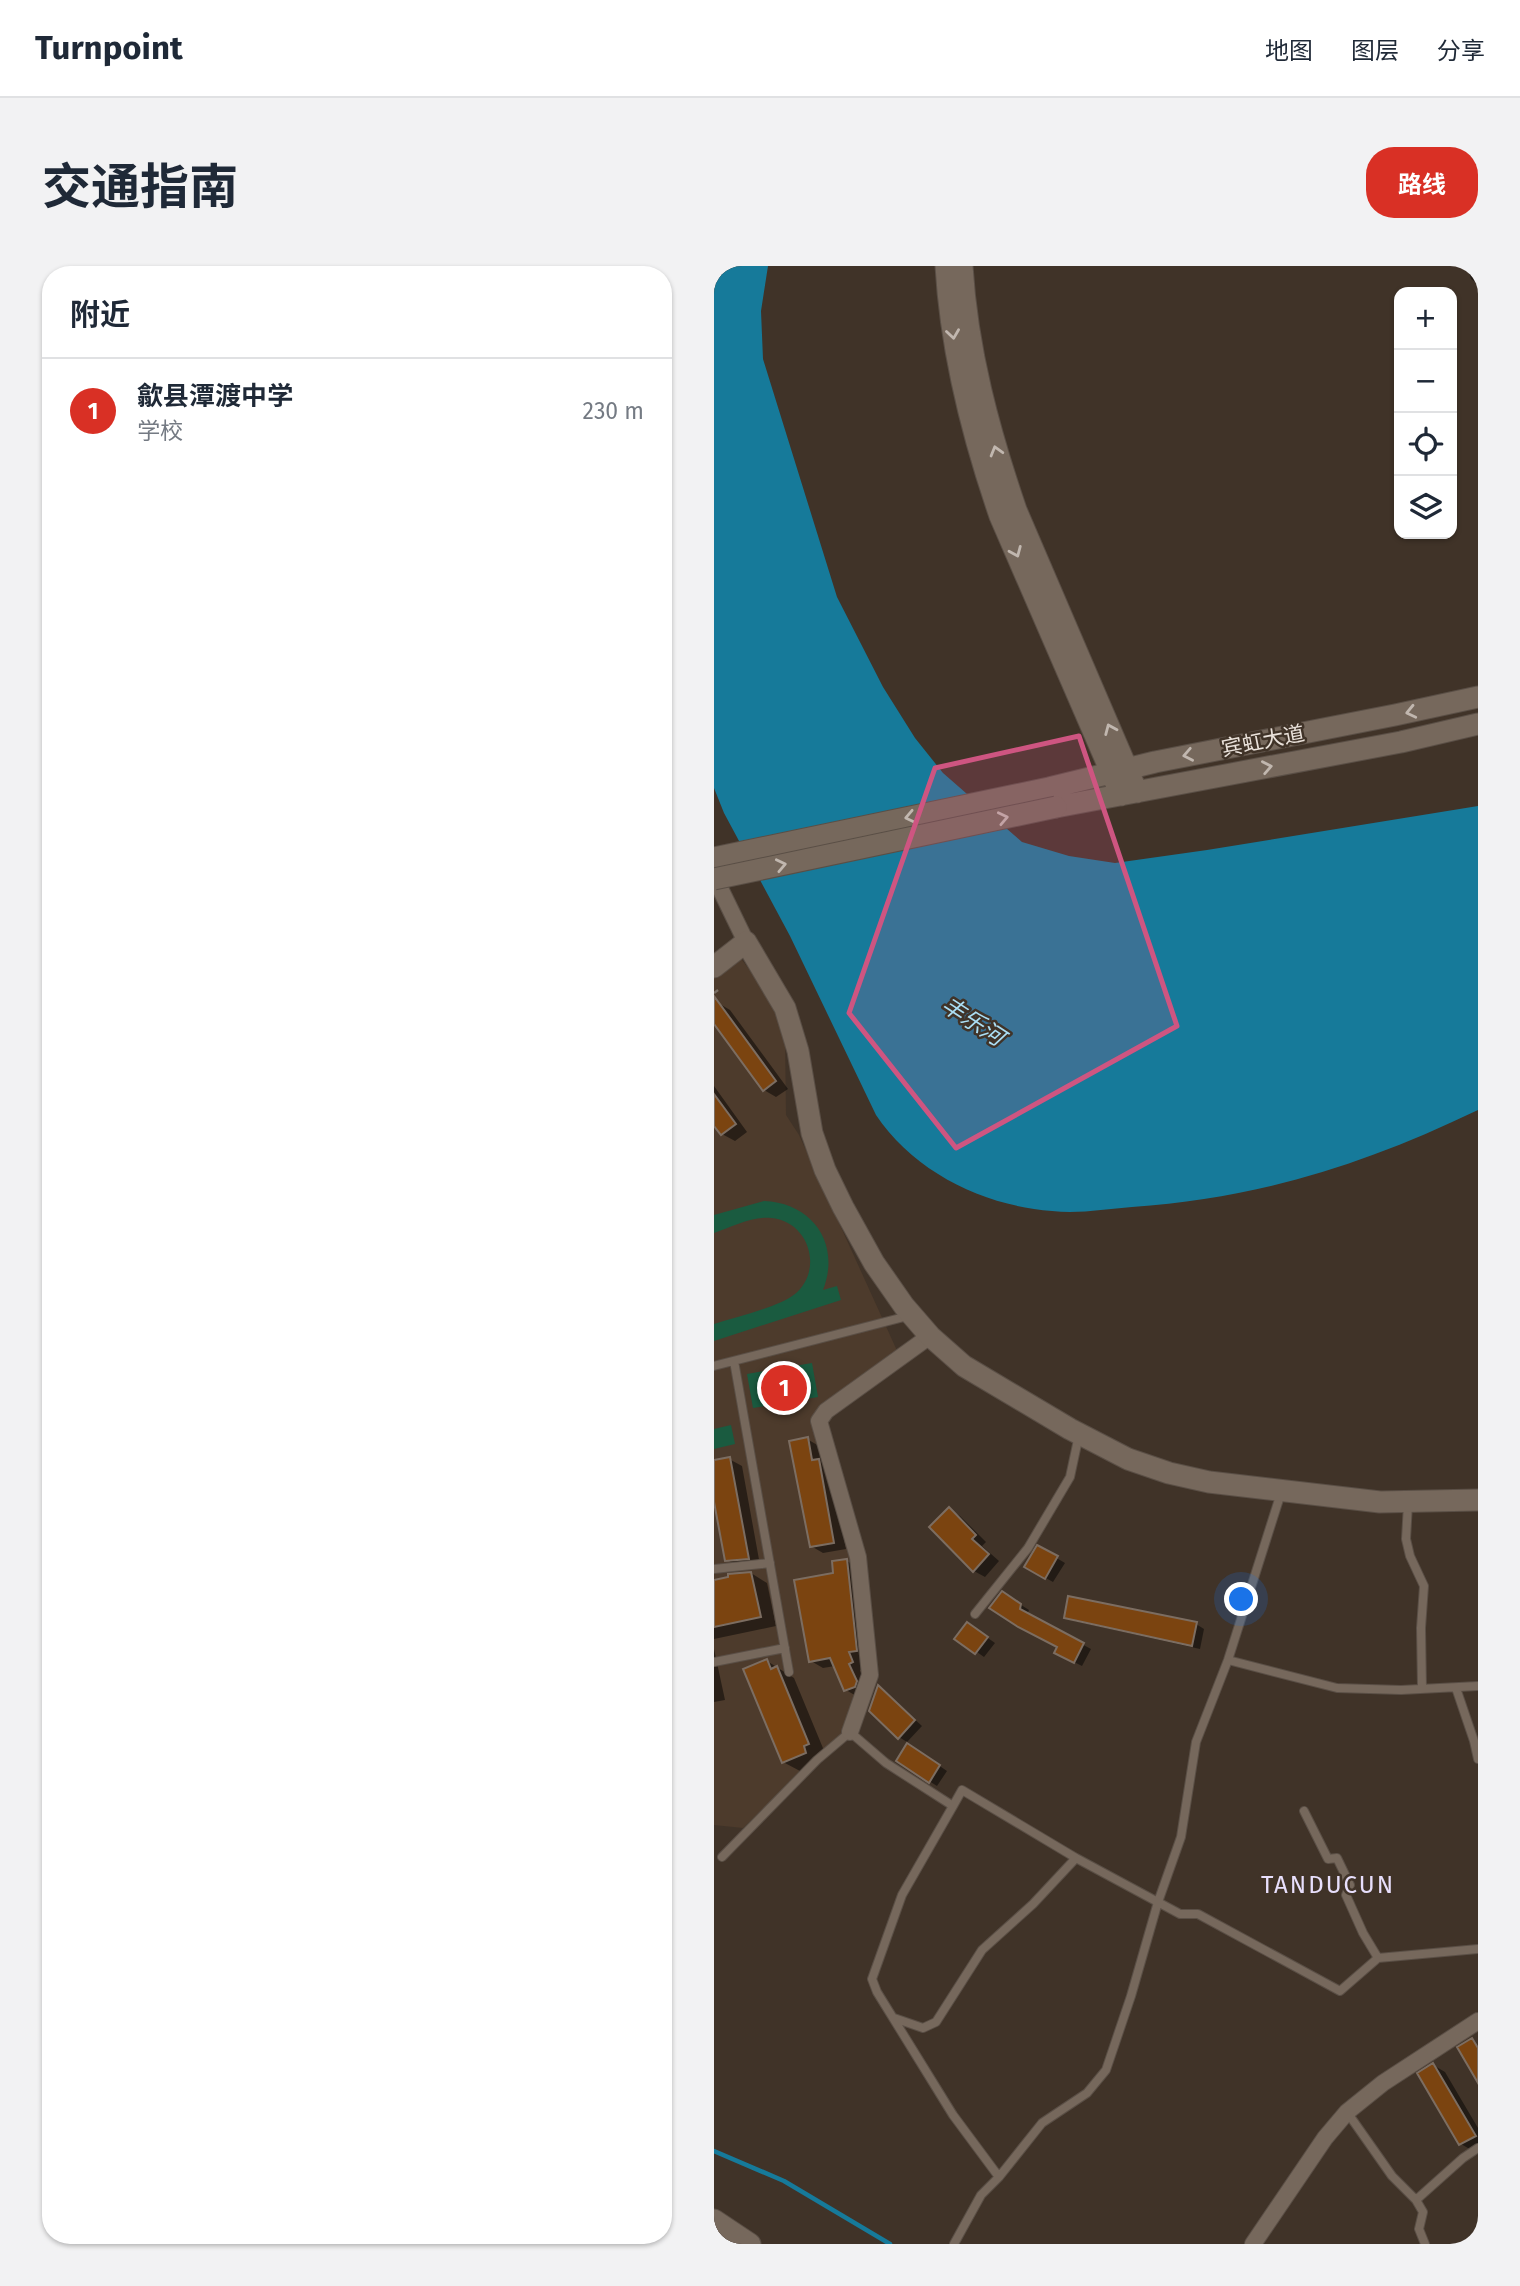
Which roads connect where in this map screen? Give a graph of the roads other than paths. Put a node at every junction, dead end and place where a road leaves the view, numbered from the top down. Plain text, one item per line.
1 (946, 266) edge
2 (962, 266) edge
3 (1478, 697) edge
4 (1478, 724) edge
5 (1119, 771) junction
6 (1129, 794) junction
7 (1052, 798) junction
8 (714, 858) edge
9 (714, 877) edge
10 (746, 942) junction
11 (717, 977) edge
12 (911, 1315) junction
13 (930, 1336) junction
14 (734, 1361) junction
15 (714, 1366) edge
16 (1079, 1434) junction
17 (1282, 1490) junction
18 (1478, 1500) edge
19 (1408, 1501) junction
20 (770, 1563) junction
21 (714, 1570) edge
22 (975, 1615) dead end
23 (785, 1648) junction
24 (1228, 1660) junction
25 (714, 1662) edge
26 (789, 1672) dead end
27 (1478, 1686) edge
28 (1455, 1688) junction
29 (1422, 1689) junction
30 (850, 1732) junction
31 (1478, 1759) edge
32 (953, 1806) junction
33 (1304, 1811) dead end
34 (722, 1857) dead end
35 (1076, 1858) junction
36 (1158, 1902) junction
37 (1478, 1949) edge
38 (1378, 1958) junction
39 (894, 2018) junction
40 (1478, 2021) edge
41 (1347, 2112) junction
42 (1478, 2148) edge
43 (999, 2177) junction
44 (1416, 2200) junction
45 (714, 2220) edge
46 (750, 2244) edge
47 (954, 2244) edge
48 (1253, 2244) edge
49 (1425, 2244) edge

1 -> 5 street
5 -> 2 street
3 -> 5 street, 宾虹大道
6 -> 4 street, 宾虹大道
5 - 6 street
5 - 7 street, 宾虹大道
6 - 7 street, 宾虹大道
7 -> 8 street
9 -> 7 street, bridge
9 - 10 street
10 - 11 street
10 - 12 street
12 - 13 street
12 - 14 lane
13 - 16 street
13 - 30 street
14 - 15 lane
14 - 20 lane
16 - 17 street
16 - 22 lane
17 - 19 street
17 - 24 lane
18 - 19 street
19 - 29 lane
20 - 21 lane
20 - 23 lane
23 - 25 lane
23 - 26 lane
24 - 29 lane
24 - 36 lane
27 - 28 lane
28 - 29 lane
28 - 31 lane
30 - 32 lane
30 - 34 lane
32 - 35 lane
32 - 39 lane
33 - 38 lane
35 - 36 lane
35 - 39 lane
36 - 38 lane
36 - 43 lane
37 - 38 lane
39 - 43 lane
40 - 41 street
41 - 44 lane
41 - 48 street
42 - 44 lane
43 - 47 lane
44 - 49 lane
45 - 46 street

